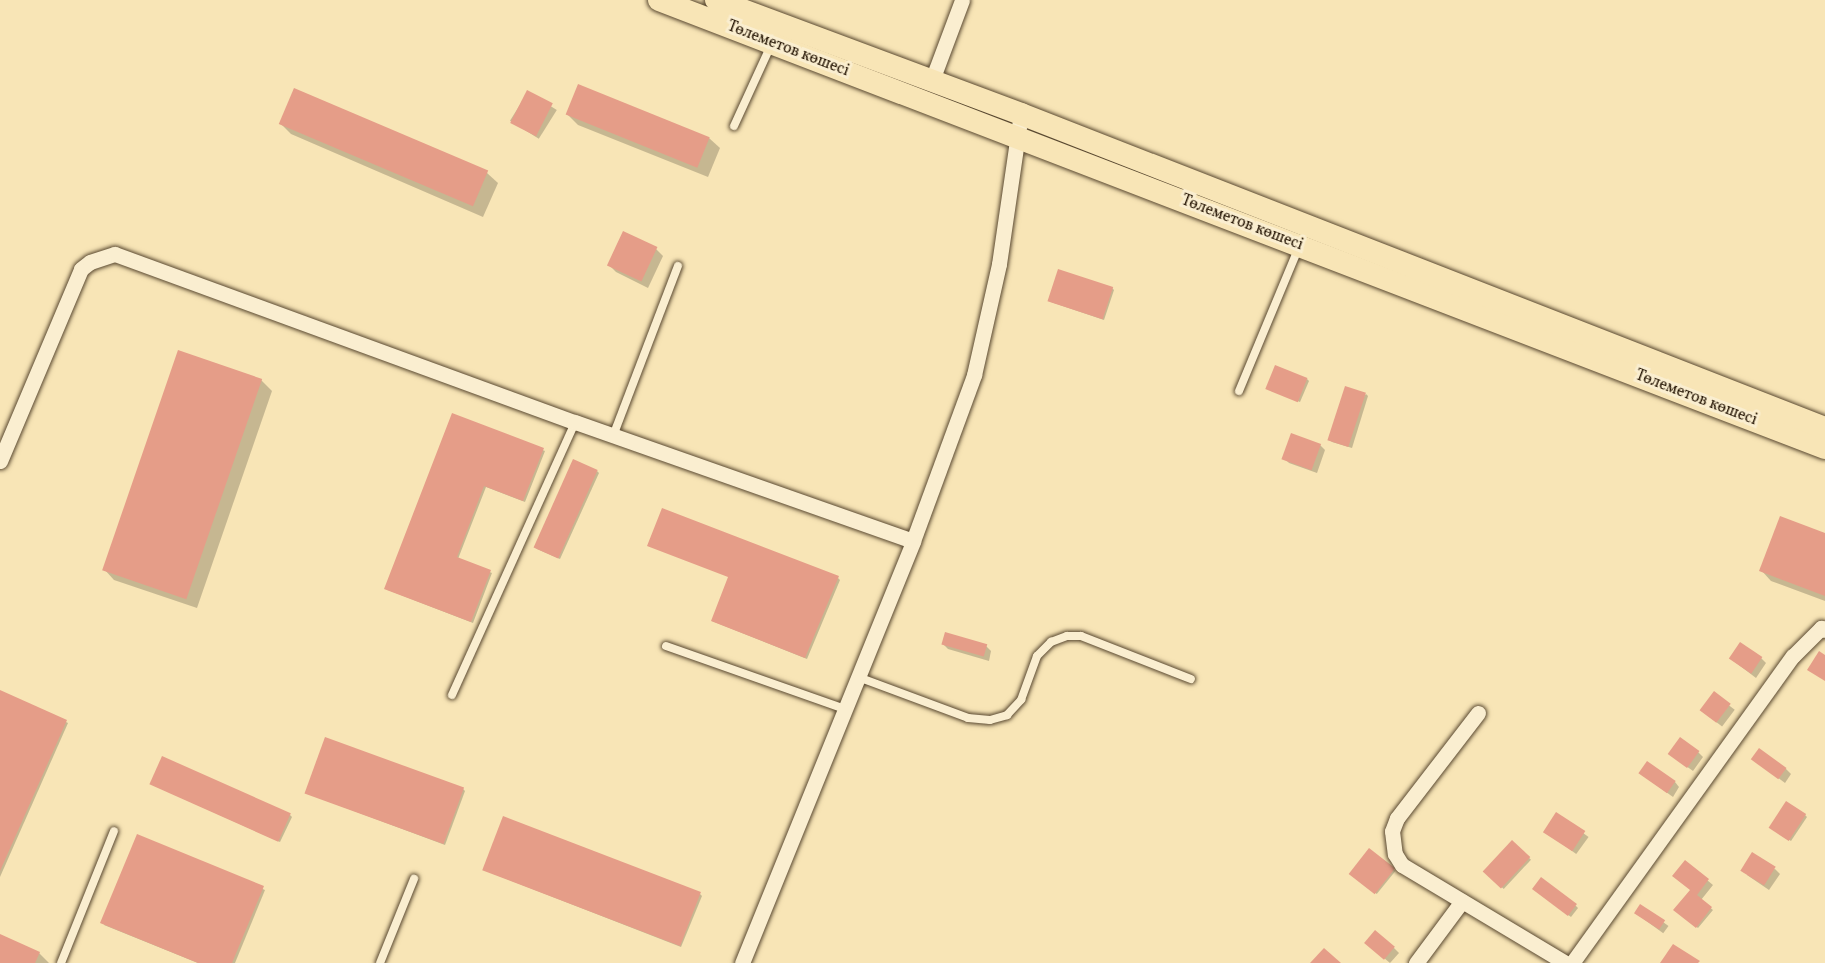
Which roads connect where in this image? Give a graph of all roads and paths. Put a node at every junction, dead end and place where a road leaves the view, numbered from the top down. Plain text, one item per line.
1 (659, 0) edge
2 (716, 0) edge
3 (962, 0) edge
4 (772, 43) junction
5 (932, 80) junction
6 (1022, 114) junction
7 (734, 126) dead end
8 (1017, 137) junction
9 (1300, 246) junction
10 (678, 266) dead end
11 (1239, 391) dead end
12 (575, 422) junction
13 (1825, 428) edge
14 (613, 436) junction
15 (1825, 448) edge
16 (0, 461) edge
17 (913, 541) junction
18 (1825, 630) edge
19 (666, 646) dead end
20 (858, 677) junction
21 (1191, 679) dead end
22 (452, 695) dead end
23 (845, 709) junction
24 (1478, 713) dead end
25 (114, 831) dead end
26 (414, 879) dead end
27 (1462, 901) junction
28 (61, 963) edge
29 (380, 963) edge
30 (742, 963) edge
31 (1416, 963) edge
32 (1566, 963) edge
33 (1572, 963) edge

1 - 4 main road, Төлеметов көшесі
2 - 5 main road, Төлеметов көшесі
3 - 5 street
4 - 7 lane
4 - 8 main road, Төлеметов көшесі
5 - 6 main road, Төлеметов көшесі
6 - 8 street
6 - 13 main road, Төлеметов көшесі
8 - 9 main road, Төлеметов көшесі
8 - 17 street
9 - 11 lane
9 - 15 main road, Төлеметов көшесі
10 - 14 lane
12 - 14 street
12 - 16 street
12 - 22 lane
14 - 17 street
17 - 20 street
18 - 33 street
19 - 23 lane
20 - 21 lane
20 - 23 street
23 - 30 street
24 - 27 street
25 - 28 lane
26 - 29 lane
27 - 31 street
27 - 32 street

